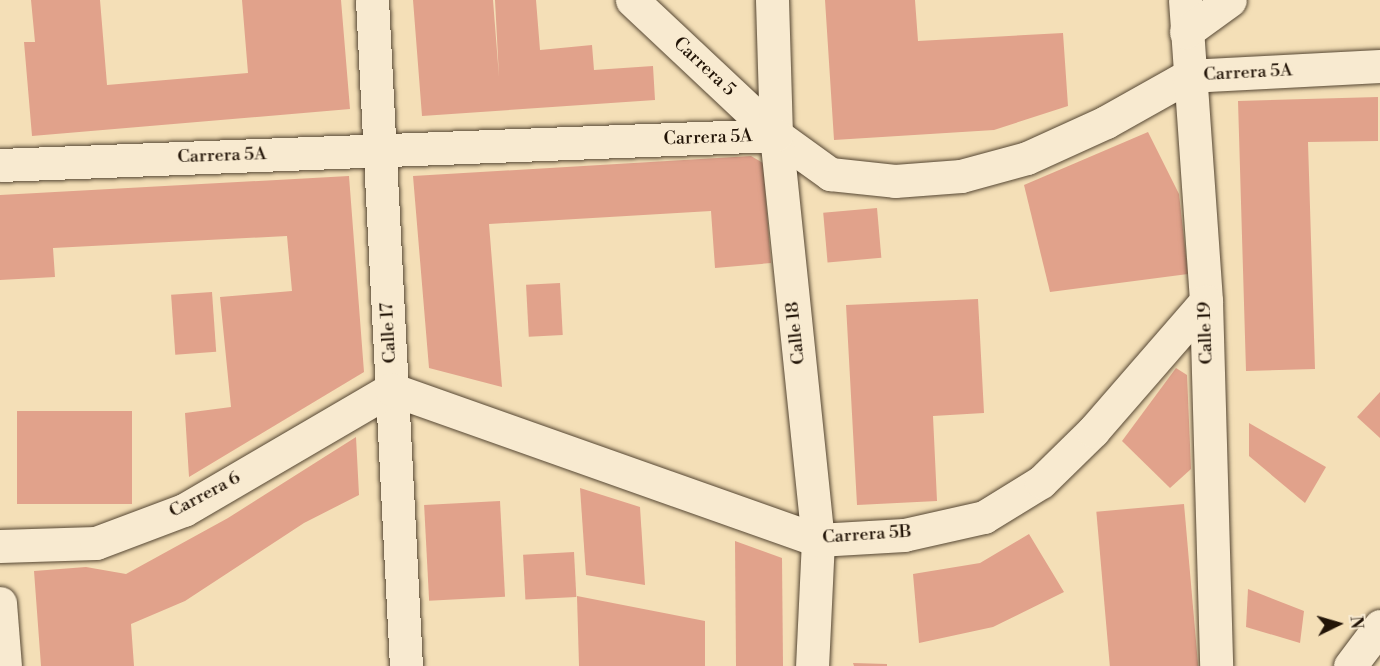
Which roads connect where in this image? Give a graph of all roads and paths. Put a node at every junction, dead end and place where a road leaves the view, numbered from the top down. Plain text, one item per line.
1 (372, 0) edge
2 (632, 0) edge
3 (772, 0) edge
4 (1185, 0) edge
5 (1230, 0) edge
6 (1186, 32) junction
7 (1380, 66) edge
8 (1188, 76) junction
9 (776, 135) junction
10 (381, 150) junction
11 (0, 165) edge
12 (1206, 301) junction
13 (391, 389) junction
14 (818, 540) junction
15 (0, 546) edge
16 (0, 603) edge
17 (1380, 627) edge
18 (5, 666) edge
19 (406, 666) edge
20 (812, 666) edge
21 (1216, 666) edge
22 (1350, 666) edge

1 - 10 street, Calle 17
2 - 9 street, Carrera 5
3 - 9 street, Calle 18
4 - 6 street, Calle 19
5 - 6 street
6 - 8 street, Calle 19
7 - 8 street, Carrera 5A
8 - 9 street, Carrera 5A
8 - 12 street, Calle 19
9 - 10 street, Carrera 5A
9 - 14 street, Calle 18
10 - 11 street, Carrera 5A
10 - 13 street, Calle 17
12 - 14 street, Carrera 5B
12 - 21 street, Calle 19
13 - 14 street, Carrera 5B
13 - 15 street, Carrera 6
13 - 19 street, Calle 17
14 - 20 street, Calle 18
16 - 18 street
17 - 22 street

